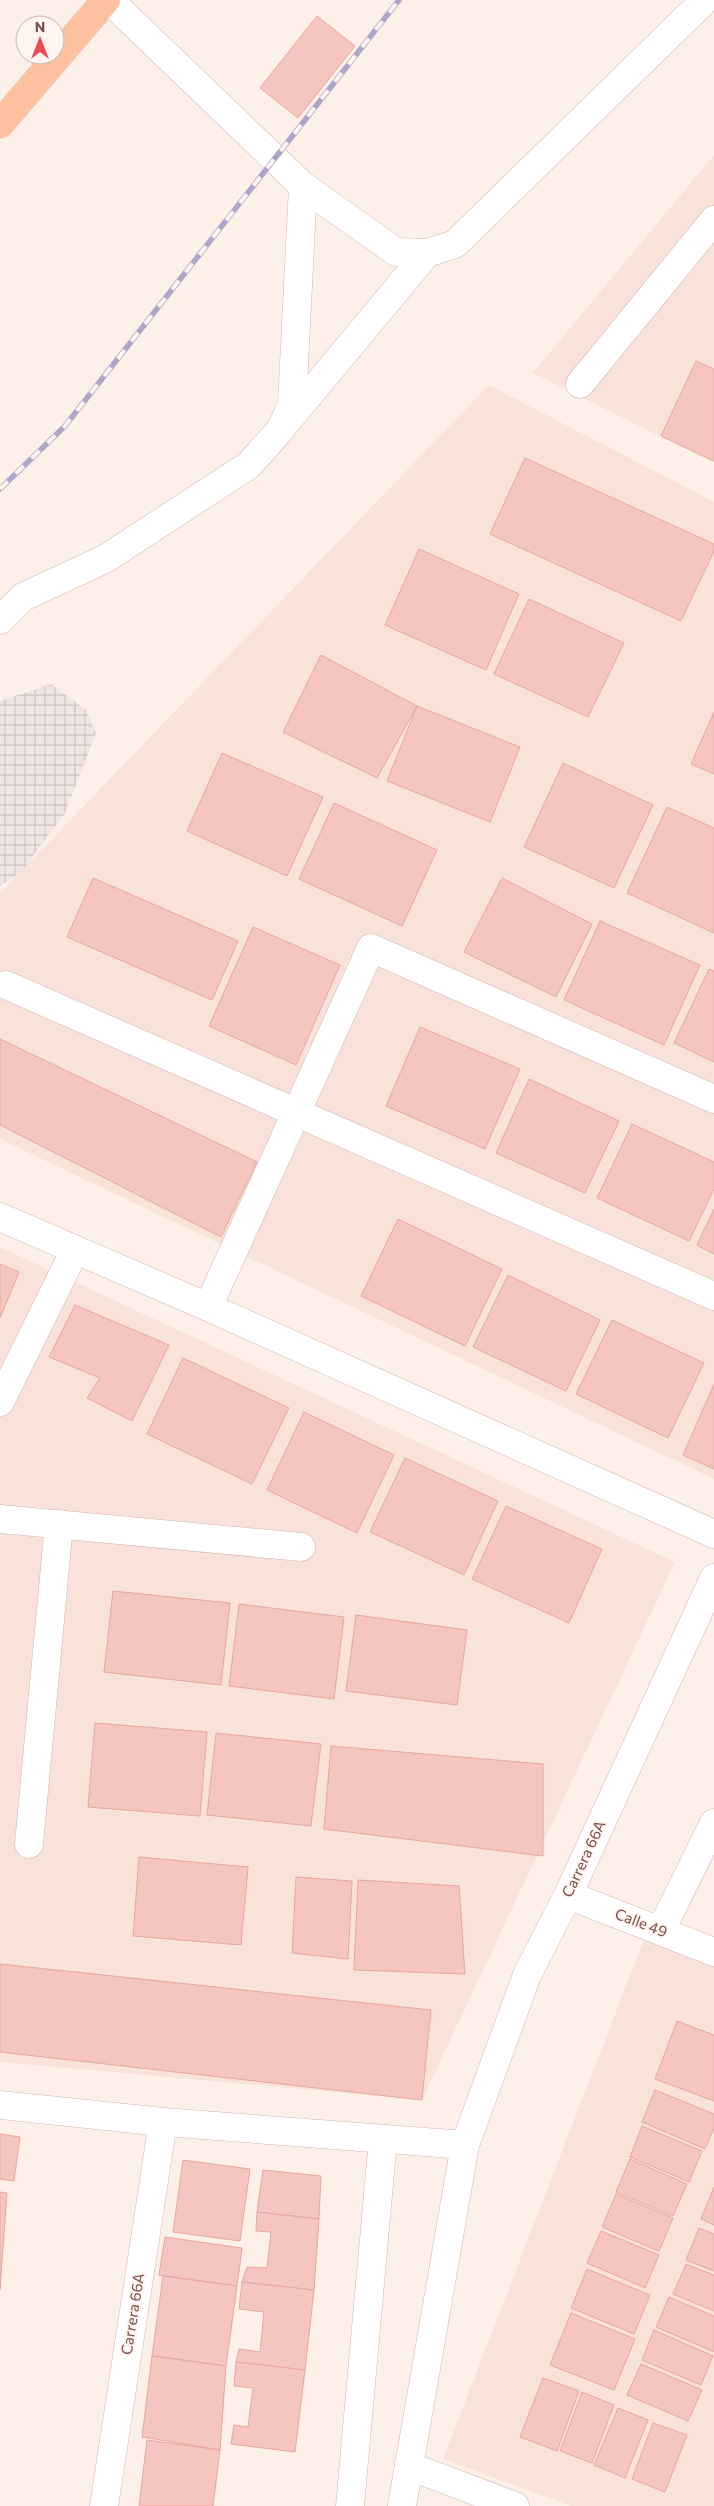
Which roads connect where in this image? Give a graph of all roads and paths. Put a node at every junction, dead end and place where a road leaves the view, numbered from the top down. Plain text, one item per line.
1 (108, 0) edge
2 (705, 0) edge
3 (0, 124) edge
4 (303, 186) junction
5 (714, 220) edge
6 (427, 253) junction
7 (580, 384) dead end
8 (281, 429) junction
9 (0, 620) edge
10 (6, 985) dead end
11 (714, 1099) edge
12 (298, 1113) junction
13 (0, 1217) edge
14 (75, 1250) junction
15 (714, 1296) edge
16 (208, 1307) junction
17 (0, 1402) edge
18 (0, 1518) edge
19 (59, 1524) junction
20 (714, 1534) edge
21 (301, 1547) dead end
22 (714, 1578) edge
23 (714, 1823) edge
24 (29, 1844) dead end
25 (568, 1895) junction
26 (661, 1930) junction
27 (714, 1952) edge
28 (0, 2105) edge
29 (163, 2122) junction
30 (383, 2139) junction
31 (465, 2145) junction
32 (409, 2466) junction
33 (104, 2506) edge
34 (350, 2506) edge
35 (402, 2506) edge
36 (409, 2506) edge
37 (515, 2506) edge

1 - 3 main road
1 - 4 street
2 - 6 street
4 - 6 street
4 - 8 street
5 - 7 street
6 - 8 street
8 - 9 street
10 - 12 street
11 - 12 street
12 - 15 street
12 - 16 street
13 - 14 street
14 - 16 street
14 - 17 street
16 - 20 street
18 - 19 street
19 - 21 street
19 - 24 street
22 - 25 street, Carrera 66A
23 - 26 street
25 - 26 street, Calle 49
25 - 31 street, Carrera 66A
26 - 27 street, Calle 49
28 - 29 street
29 - 30 street
29 - 33 street, Carrera 66A
30 - 31 street
30 - 34 street
31 - 32 street, Carrera 66A
32 - 35 street, Carrera 66A
32 - 36 street, Carrera 66A
32 - 37 street

